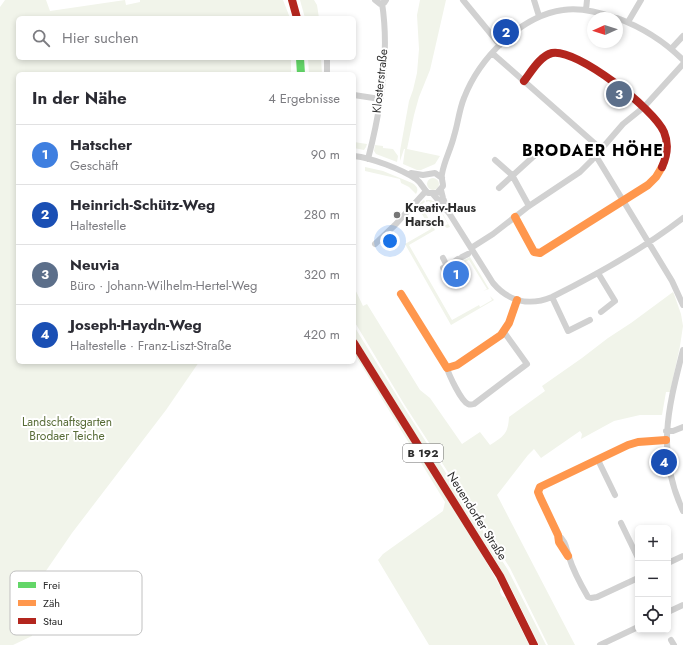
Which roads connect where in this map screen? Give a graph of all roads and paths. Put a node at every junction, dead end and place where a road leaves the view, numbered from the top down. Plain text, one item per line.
1 (292, 0) edge
2 (375, 0) edge
3 (463, 0) edge
4 (534, 0) edge
5 (587, 0) edge
6 (641, 0) edge
7 (384, 2) edge
8 (586, 10) junction
9 (594, 12) edge
10 (296, 16) edge
11 (539, 16) junction
12 (623, 20) edge
13 (628, 22) junction
14 (683, 36) edge
15 (500, 45) junction
16 (671, 49) junction
17 (492, 53) junction
18 (300, 60) edge
19 (327, 60) edge
20 (683, 60) edge
21 (683, 64) edge
22 (301, 72) edge
23 (327, 72) edge
24 (524, 81) junction
25 (356, 95) edge
26 (380, 99) junction
27 (644, 107) junction
28 (601, 149) junction
29 (448, 155) junction
30 (356, 156) edge
31 (534, 156) dead end
32 (596, 156) junction
33 (368, 159) junction
34 (495, 160) dead end
35 (398, 170) junction
36 (435, 173) junction
37 (427, 175) junction
38 (512, 176) junction
39 (442, 178) junction
40 (423, 184) junction
41 (499, 188) dead end
42 (441, 190) junction
43 (426, 191) junction
44 (433, 194) junction
45 (624, 200) junction
46 (529, 206) junction
47 (449, 213) junction
48 (515, 217) junction
49 (683, 218) edge
50 (649, 243) junction
51 (375, 244) dead end
52 (471, 248) junction
53 (444, 266) dead end
54 (452, 272) dead end
55 (598, 273) junction
56 (401, 294) dead end
57 (552, 297) junction
58 (517, 300) junction
59 (683, 305) edge
60 (601, 312) dead end
61 (590, 320) dead end
62 (504, 332) junction
63 (356, 346) edge
64 (683, 350) edge
65 (447, 368) junction
66 (683, 427) edge
67 (666, 431) junction
68 (666, 440) junction
69 (598, 460) junction
70 (615, 495) dead end
71 (683, 511) edge
72 (621, 523) dead end
73 (635, 552) edge
74 (568, 556) joint
75 (683, 556) edge
76 (671, 562) edge
77 (635, 579) edge
78 (683, 604) edge
79 (671, 610) edge
80 (635, 628) edge
81 (534, 645) edge
82 (600, 645) edge

1 - 10 street
2 - 7 street, Klosterstraße
3 - 15 street
4 - 11 street
5 - 8 street
6 - 13 street
7 - 26 street, Klosterstraße
8 - 9 street
8 - 11 street
11 - 15 street
12 - 13 street
13 - 16 street
14 - 16 street
15 - 17 street
16 - 20 street
17 - 24 street
17 - 29 street
18 - 22 street
19 - 23 street
21 - 27 street
24 - 27 street
24 - 28 street
25 - 26 street
26 - 33 street, Klosterstraße
27 - 28 street
27 - 45 street
28 - 32 street
29 - 36 street
29 - 39 street
30 - 33 street
31 - 38 street
32 - 45 street
32 - 46 street
33 - 35 street
34 - 38 street
35 - 37 street
35 - 40 street
36 - 37 street
36 - 39 street
37 - 40 street
38 - 41 street
38 - 46 street
39 - 42 street
40 - 43 street
42 - 44 street
42 - 47 street
43 - 44 street
43 - 51 street
44 - 47 street
45 - 48 street
45 - 50 street
46 - 48 street
47 - 52 street
48 - 52 street
49 - 50 street
50 - 55 street
50 - 59 street
52 - 58 street
53 - 54 street
55 - 57 street
55 - 60 street
56 - 65 street
57 - 58 street
57 - 61 street
58 - 62 street
62 - 65 street
62 - 65 street
63 - 81 street, Neuendorfer Straße / B 192
64 - 67 street
66 - 67 street
67 - 68 street
68 - 69 street
68 - 71 street
69 - 70 street
69 - 74 street
72 - 73 street
74 - 77 street
75 - 76 street
78 - 79 street
80 - 82 street

